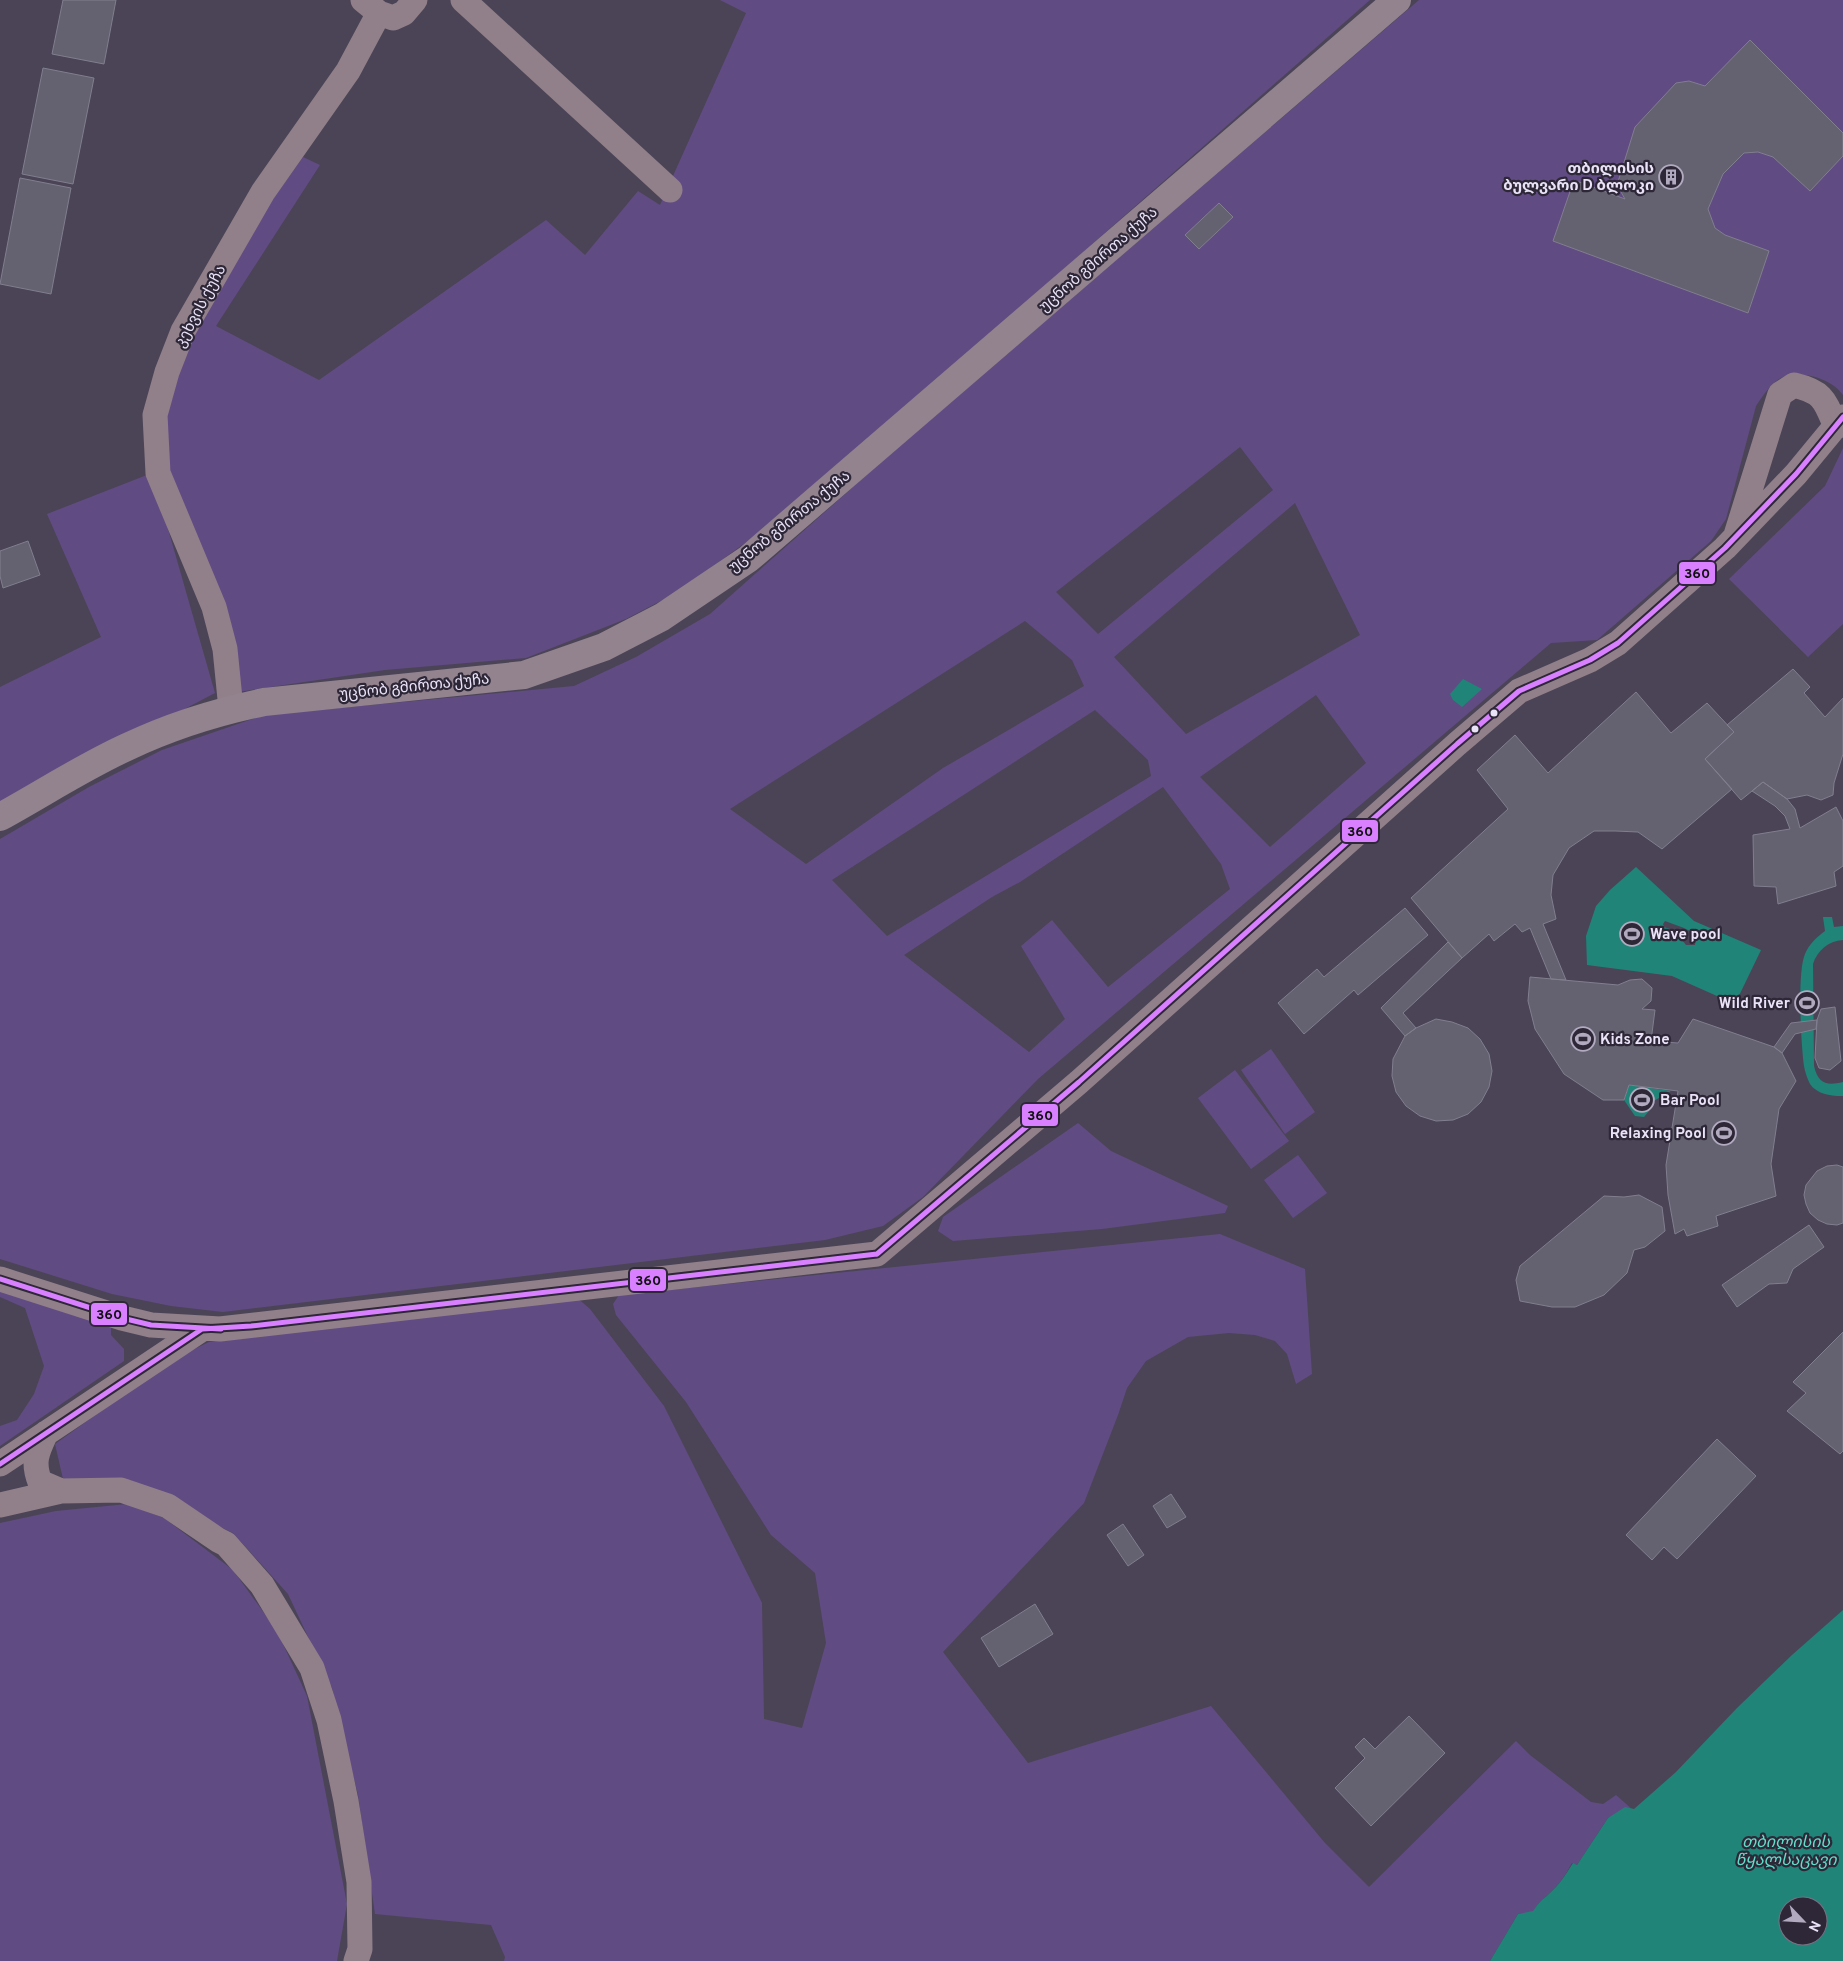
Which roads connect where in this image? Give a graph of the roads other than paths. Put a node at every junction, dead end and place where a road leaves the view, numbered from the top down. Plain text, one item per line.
1 (415, 0) edge
2 (463, 0) edge
3 (1397, 0) edge
4 (371, 6) edge
5 (670, 190) dead end
6 (1840, 422) edge
7 (1735, 538) junction
8 (231, 708) junction
9 (0, 818) edge
10 (0, 1279) edge
11 (122, 1318) junction
12 (202, 1329) junction
13 (137, 1372) junction
14 (46, 1433) junction
15 (0, 1464) edge
16 (61, 1491) junction
17 (0, 1505) edge
18 (356, 1961) edge

1 - 4 street
2 - 5 street
3 - 8 main road, უცნობ გმირთა ქუჩა
4 - 8 street, კეხვის ქუჩა
6 - 7 street
6 - 7 street
7 - 12 street
8 - 9 main road, უცნობ გმირთა ქუჩა
10 - 11 street
11 - 12 street
11 - 13 street
12 - 13 street
13 - 14 street
14 - 15 street
14 - 16 street
16 - 17 street
16 - 18 street

